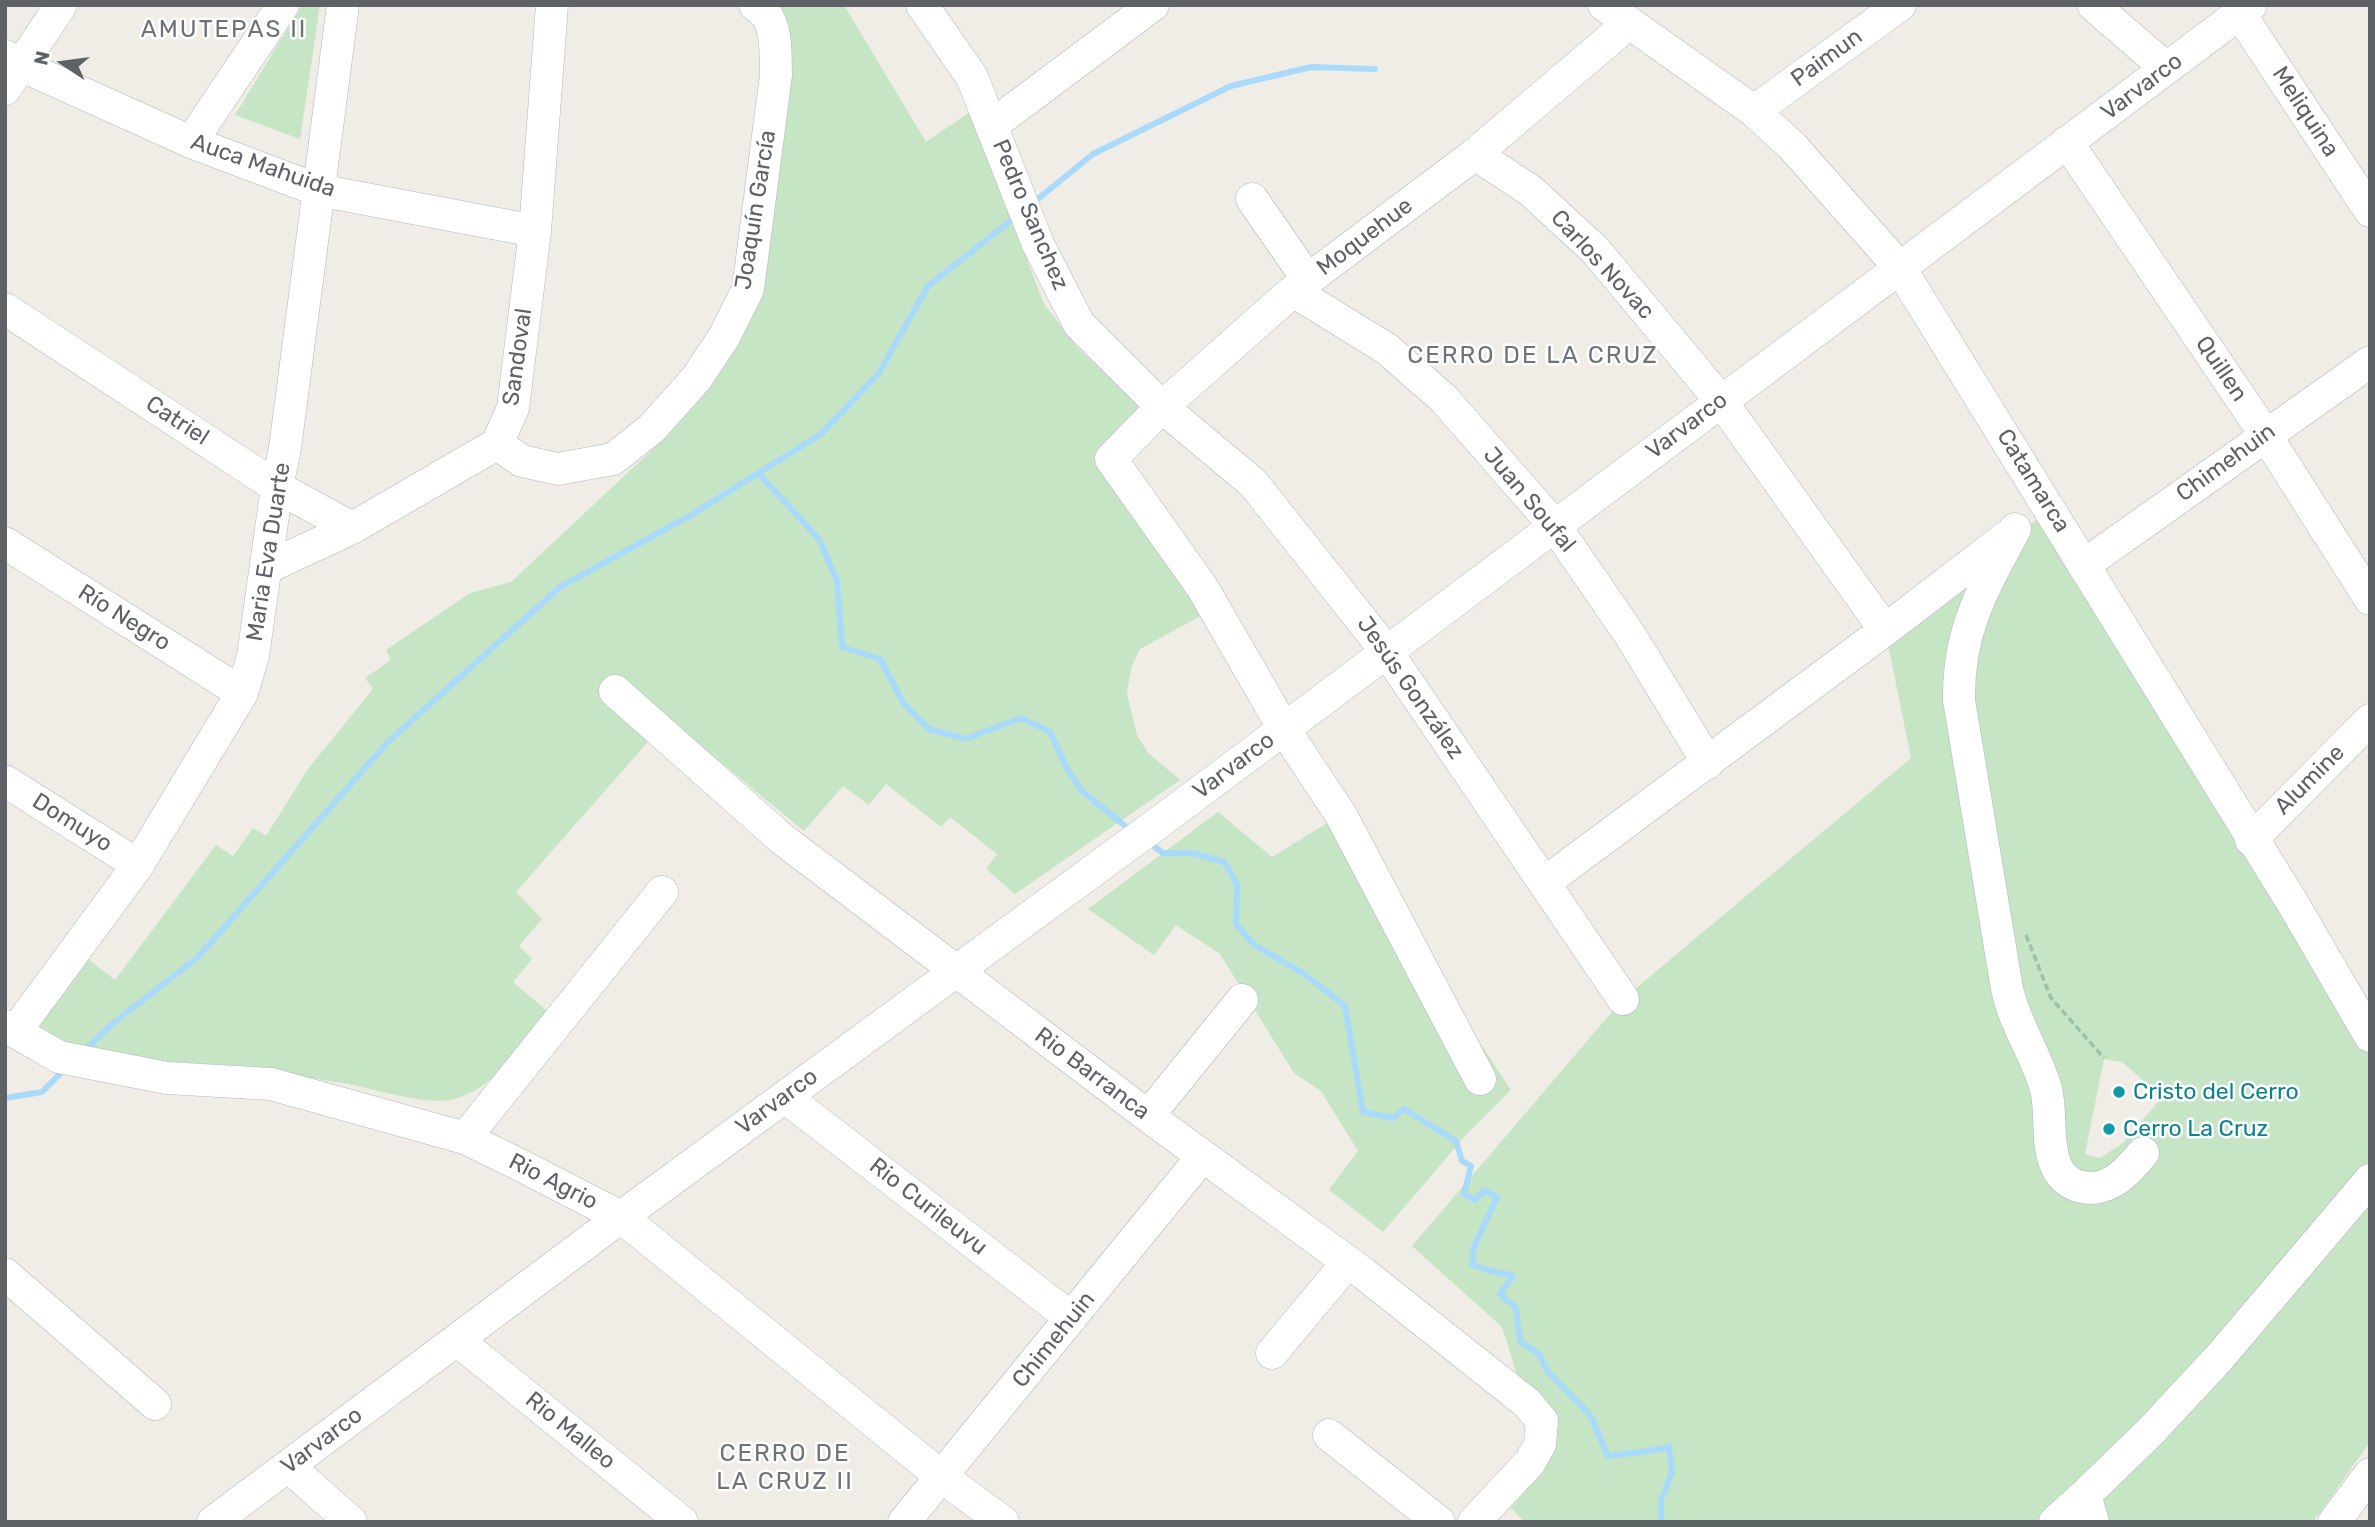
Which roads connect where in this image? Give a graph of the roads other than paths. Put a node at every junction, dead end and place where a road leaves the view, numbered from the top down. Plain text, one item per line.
1 (61, 5) edge
2 (283, 5) edge
3 (343, 5) edge
4 (552, 5) edge
5 (922, 5) edge
6 (1153, 5) edge
7 (1900, 5) edge
8 (2093, 5) edge
9 (756, 6) edge
10 (2245, 9) edge
11 (1616, 15) edge
12 (2166, 68) junction
13 (10, 70) edge
14 (1754, 111) junction
15 (991, 126) junction
16 (191, 142) junction
17 (2067, 142) junction
18 (1475, 154) junction
19 (318, 190) junction
20 (1252, 199) dead end
21 (2370, 211) edge
22 (535, 231) junction
23 (1899, 268) junction
24 (1300, 286) junction
25 (5, 309) edge
26 (2370, 362) edge
27 (1721, 401) junction
28 (1162, 407) junction
29 (2265, 434) junction
30 (497, 444) junction
31 (277, 487) junction
32 (2047, 504) junction
33 (1555, 526) junction
34 (352, 527) junction
35 (2015, 529) junction
36 (5, 543) edge
37 (2084, 565) junction
38 (266, 568) junction
39 (2370, 599) edge
40 (1885, 630) junction
41 (1387, 652) junction
42 (615, 691) dead end
43 (242, 693) junction
44 (2370, 720) edge
45 (1284, 729) junction
46 (1709, 763) junction
47 (5, 781) edge
48 (2251, 839) junction
49 (138, 865) junction
50 (1544, 883) junction
51 (662, 892) dead end
52 (956, 972) junction
53 (1623, 999) dead end
54 (1242, 1000) dead end
55 (10, 1029) edge
56 (2370, 1036) edge
57 (1480, 1079) dead end
58 (785, 1097) junction
59 (1148, 1116) junction
60 (465, 1138) junction
61 (2143, 1153) dead end
62 (1202, 1157) junction
63 (2370, 1180) edge
64 (621, 1217) junction
65 (1348, 1262) junction
66 (5, 1274) edge
67 (1072, 1318) junction
68 (457, 1340) junction
69 (1272, 1353) dead end
70 (155, 1404) dead end
71 (1329, 1435) dead end
72 (288, 1466) junction
73 (2370, 1474) edge
74 (942, 1477) junction
75 (2089, 1508) edge
76 (213, 1522) edge
77 (351, 1522) edge
78 (682, 1522) edge
79 (904, 1522) edge
80 (1003, 1522) edge
81 (1438, 1522) edge
82 (1474, 1522) edge
83 (2055, 1522) edge
84 (2334, 1522) edge

1 - 13 street
2 - 16 street
3 - 19 street, Maria Eva Duarte
4 - 22 street, Sandoval
5 - 15 street, Pedro Sanchez
6 - 15 street
7 - 14 street, Paimun
8 - 12 street
9 - 30 street, Joaquín García
10 - 12 street, Varvarco
10 - 21 street, Meliquina
11 - 14 street, Catamarca
11 - 18 street, Moquehue
12 - 17 street, Varvarco
13 - 16 street, Auca Mahuida
14 - 23 street, Catamarca
15 - 28 street, Pedro Sanchez
16 - 19 street, Auca Mahuida
17 - 23 street, Varvarco
17 - 29 street, Quillen
18 - 24 street, Moquehue
18 - 27 street, Carlos Novac
19 - 22 street, Auca Mahuida
19 - 31 street, Maria Eva Duarte
20 - 24 street
22 - 30 street, Sandoval
23 - 27 street, Varvarco
23 - 32 street, Catamarca
24 - 28 street, Moquehue
24 - 33 street, Juan Soufal
25 - 31 street, Catriel
26 - 29 street, Chimehuin
27 - 33 street, Varvarco
27 - 40 street, Carlos Novac
28 - 41 street, Jesús González
28 - 45 street, Moquehue
29 - 37 street, Chimehuin
29 - 39 street, Quillen
30 - 34 street
31 - 34 street, Catriel
31 - 38 street, Maria Eva Duarte
32 - 35 street
32 - 37 street, Catamarca
33 - 41 street, Varvarco
33 - 46 street, Juan Soufal
34 - 38 street
35 - 40 street
35 - 61 street
36 - 43 street, Río Negro
37 - 48 street, Catamarca
38 - 43 street, Maria Eva Duarte
40 - 46 street
41 - 45 street, Varvarco
41 - 50 street, Jesús González
42 - 52 street, Rio Barranca
43 - 49 street, Maria Eva Duarte
44 - 48 street, Alumine
45 - 52 street, Varvarco
45 - 57 street
46 - 50 street
47 - 49 street, Domuyo
48 - 56 street, Catamarca
49 - 55 street, Maria Eva Duarte
50 - 53 street, Jesús González
51 - 60 street
52 - 58 street, Varvarco
52 - 59 street, Rio Barranca
54 - 59 street
55 - 60 street, Rio Agrio
58 - 64 street, Varvarco
58 - 67 street, Rio Curileuvu
59 - 62 street, Rio Barranca
60 - 64 street, Rio Agrio
62 - 65 street, Rio Barranca
62 - 67 street, Chimehuin
63 - 75 street
64 - 68 street, Varvarco
64 - 74 street, Rio Agrio
65 - 69 street
65 - 82 street, Rio Barranca
66 - 70 street
67 - 74 street, Chimehuin
68 - 72 street, Varvarco
68 - 78 street, Rio Malleo
71 - 81 street
72 - 76 street, Varvarco
72 - 77 street
73 - 84 street
74 - 79 street, Chimehuin
74 - 80 street, Rio Agrio
75 - 83 street

